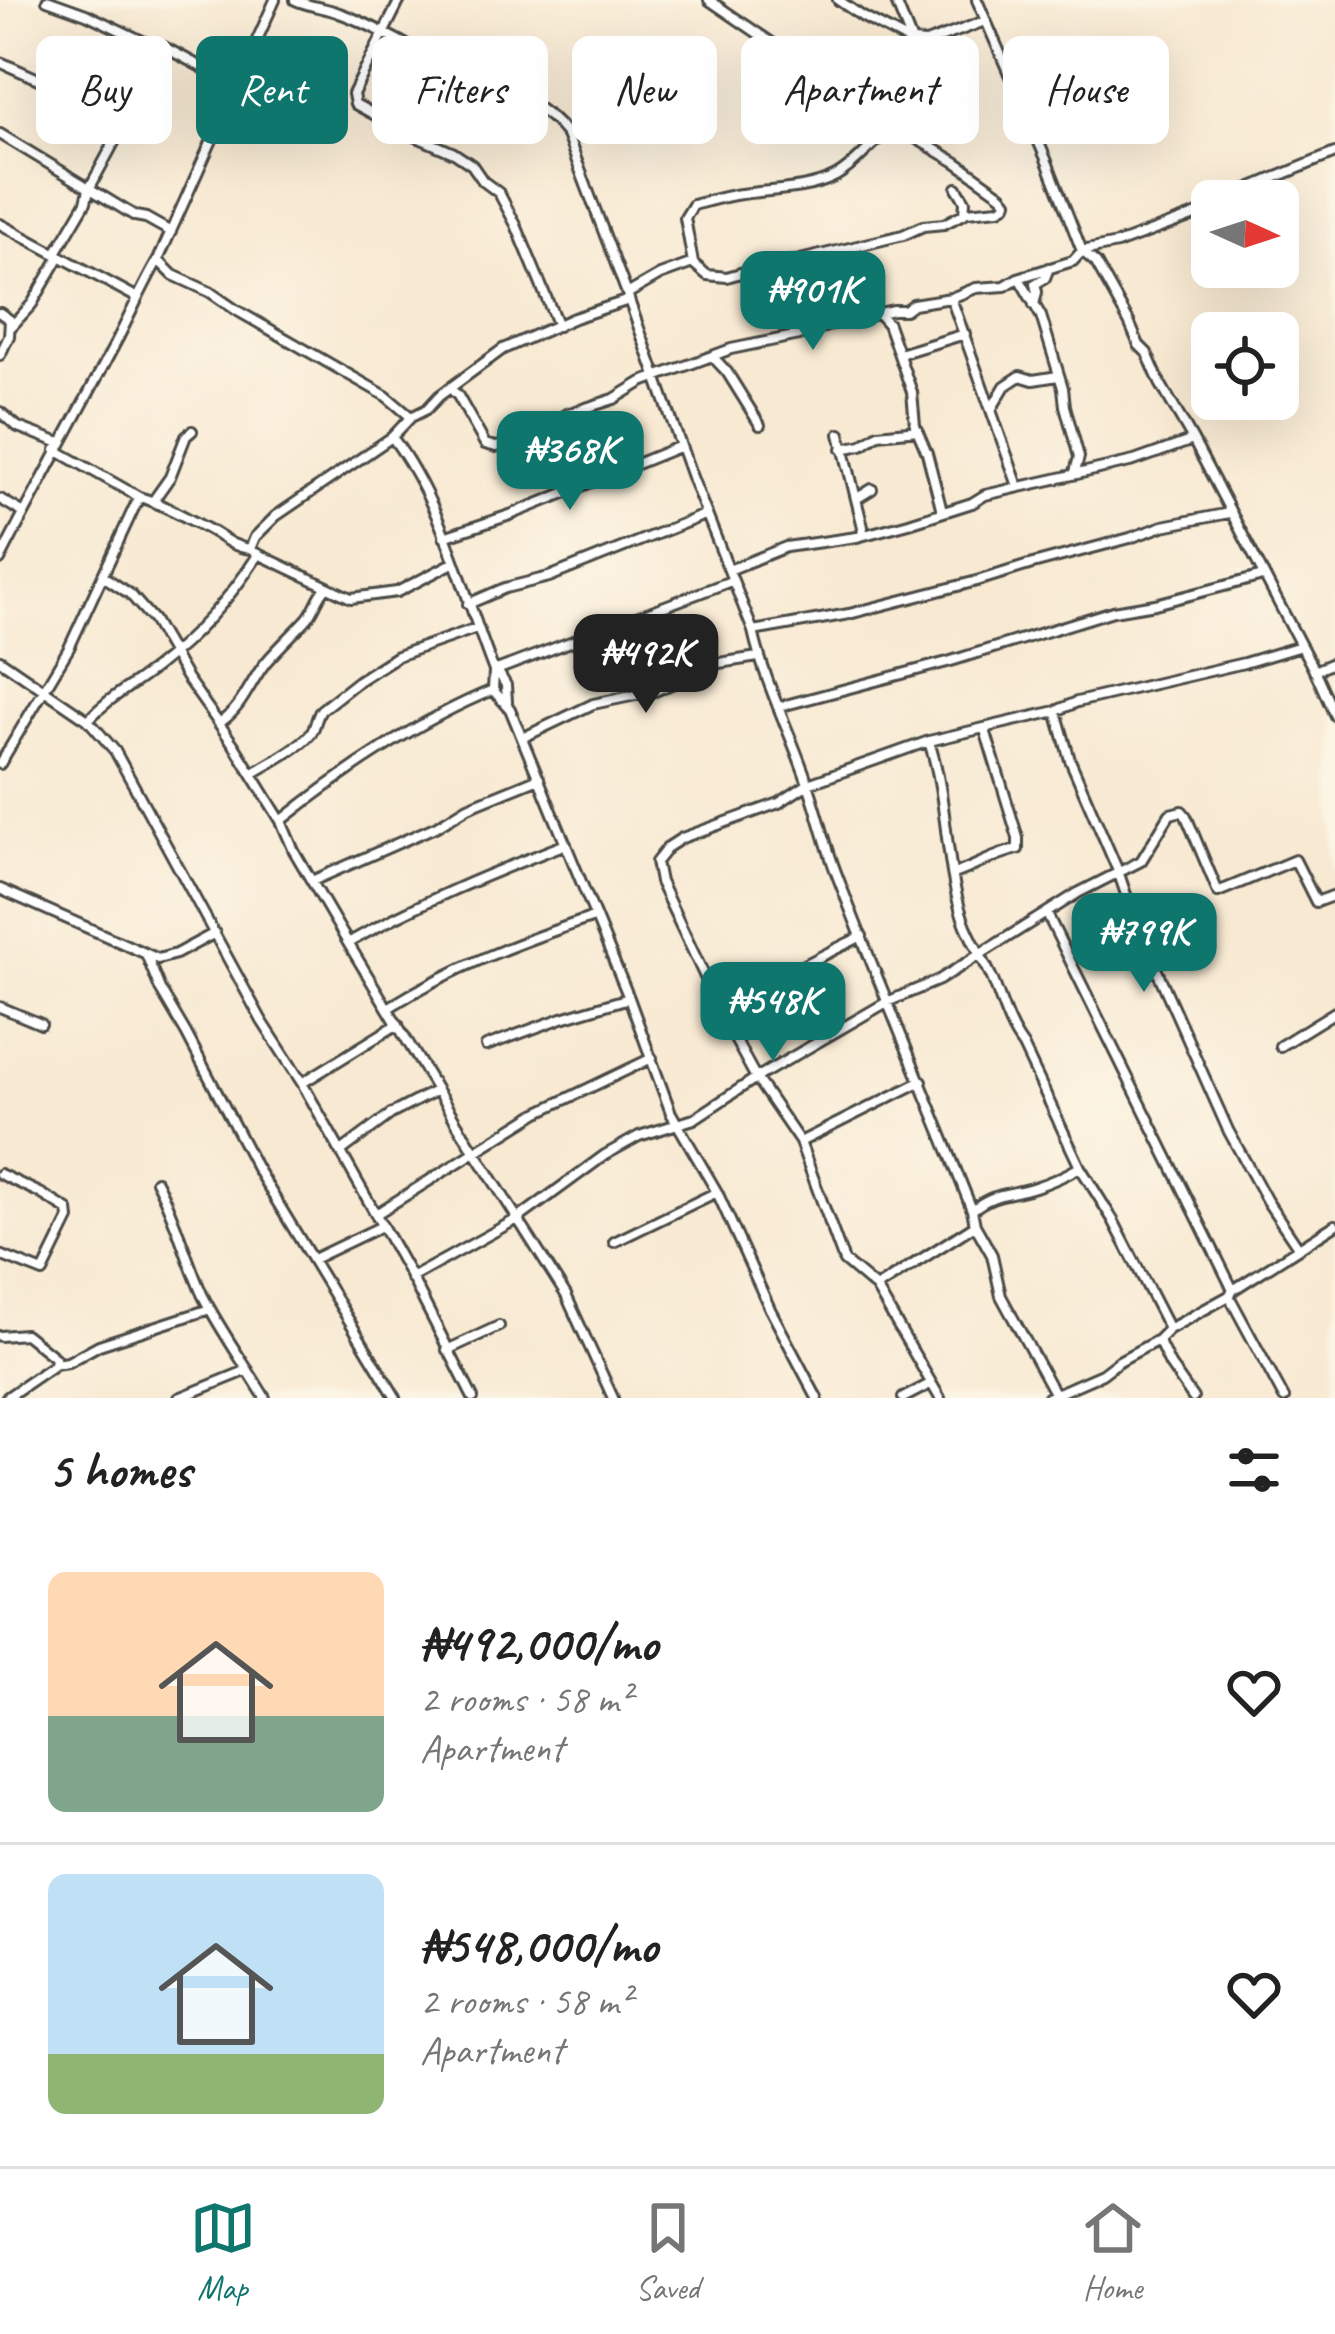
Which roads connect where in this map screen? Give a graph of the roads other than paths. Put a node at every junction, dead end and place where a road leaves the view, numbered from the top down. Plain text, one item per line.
1 (46, 0) edge
2 (275, 0) edge
3 (295, 0) edge
4 (400, 0) edge
5 (709, 0) edge
6 (838, 0) edge
7 (895, 0) edge
8 (976, 0) edge
9 (985, 21) junction
10 (382, 34) junction
11 (132, 36) edge
12 (258, 36) edge
13 (762, 36) edge
14 (899, 36) edge
15 (909, 36) edge
16 (945, 36) edge
17 (0, 62) edge
18 (36, 78) edge
19 (0, 134) edge
20 (114, 144) edge
21 (210, 144) edge
22 (874, 144) edge
23 (925, 144) edge
24 (1335, 153) edge
25 (1269, 180) edge
26 (957, 188) dead end
27 (89, 189) junction
28 (964, 214) junction
29 (1191, 217) edge
30 (0, 224) edge
31 (171, 232) junction
32 (1082, 251) junction
33 (58, 255) junction
34 (158, 260) junction
35 (693, 263) junction
36 (1049, 268) junction
37 (1018, 278) junction
38 (136, 297) junction
39 (628, 297) junction
40 (951, 298) junction
41 (1034, 306) junction
42 (0, 314) edge
43 (878, 314) junction
44 (10, 326) junction
45 (558, 326) junction
46 (965, 334) junction
47 (899, 354) junction
48 (0, 355) edge
49 (712, 356) junction
50 (1058, 376) junction
51 (656, 378) junction
52 (450, 388) junction
53 (992, 411) junction
54 (0, 412) edge
55 (412, 417) junction
56 (760, 425) dead end
57 (918, 430) junction
58 (192, 431) dead end
59 (840, 434) dead end
60 (392, 437) junction
61 (1193, 440) junction
62 (58, 446) junction
63 (681, 446) junction
64 (842, 449) junction
65 (1074, 473) junction
66 (1018, 486) junction
67 (872, 489) dead end
68 (139, 497) junction
69 (0, 499) edge
70 (856, 499) junction
71 (153, 501) junction
72 (942, 511) junction
73 (24, 513) junction
74 (1229, 513) junction
75 (707, 514) junction
76 (862, 536) junction
77 (444, 537) junction
78 (254, 552) junction
79 (0, 560) edge
80 (453, 562) junction
81 (729, 570) junction
82 (103, 576) junction
83 (1263, 577) junction
84 (731, 581) junction
85 (326, 588) junction
86 (468, 604) junction
87 (477, 628) junction
88 (752, 631) junction
89 (1301, 646) junction
90 (173, 653) junction
91 (758, 656) junction
92 (0, 660) edge
93 (1335, 664) edge
94 (496, 671) junction
95 (1315, 674) junction
96 (42, 688) junction
97 (493, 690) junction
98 (507, 705) junction
99 (778, 706) junction
100 (1056, 711) junction
101 (1335, 716) edge
102 (88, 720) junction
103 (219, 723) junction
104 (985, 730) junction
105 (522, 738) junction
106 (929, 741) junction
107 (0, 764) edge
108 (252, 774) junction
109 (539, 778) junction
110 (808, 784) junction
111 (281, 821) junction
112 (566, 844) junction
113 (1118, 871) junction
114 (954, 874) junction
115 (312, 881) junction
116 (0, 889) edge
117 (1335, 895) edge
118 (1047, 914) junction
119 (595, 917) junction
120 (215, 933) junction
121 (862, 936) junction
122 (348, 943) junction
123 (979, 954) junction
124 (146, 955) junction
125 (628, 998) junction
126 (887, 1002) junction
127 (0, 1007) edge
128 (388, 1007) junction
129 (1335, 1012) edge
130 (724, 1016) junction
131 (41, 1024) dead end
132 (398, 1024) junction
133 (486, 1046) dead end
134 (1280, 1046) dead end
135 (652, 1058) junction
136 (756, 1078) junction
137 (922, 1081) junction
138 (302, 1083) junction
139 (437, 1090) junction
140 (677, 1123) junction
141 (800, 1142) junction
142 (340, 1151) junction
143 (474, 1151) junction
144 (1080, 1168) junction
145 (0, 1174) edge
146 (156, 1181) dead end
147 (717, 1192) junction
148 (972, 1210) junction
149 (376, 1214) junction
150 (518, 1218) junction
151 (975, 1225) junction
152 (1335, 1225) edge
153 (382, 1226) junction
154 (614, 1242) dead end
155 (1298, 1247) junction
156 (0, 1255) edge
157 (313, 1259) junction
158 (411, 1277) junction
159 (876, 1288) junction
160 (1231, 1293) junction
161 (210, 1309) junction
162 (499, 1326) dead end
163 (1169, 1329) junction
164 (0, 1336) edge
165 (1158, 1340) junction
166 (447, 1350) junction
167 (54, 1364) junction
168 (248, 1370) junction
169 (930, 1384) junction
170 (1072, 1394) edge
171 (1051, 1395) edge
172 (6, 1398) edge
173 (179, 1398) edge
174 (266, 1398) edge
175 (397, 1398) edge
176 (472, 1398) edge
177 (613, 1398) edge
178 (817, 1398) edge
179 (903, 1398) edge
180 (940, 1398) edge
181 (1193, 1398) edge
182 (1284, 1398) edge

1 - 11 street
2 - 12 street
3 - 10 street
4 - 10 street
5 - 13 street
6 - 14 street
7 - 15 street
8 - 9 street
9 - 16 street
9 - 32 street
10 - 39 street
10 - 45 street
17 - 18 street
19 - 27 street
20 - 27 street
21 - 31 street
22 - 35 street
23 - 28 street
24 - 25 street
26 - 28 street
27 - 31 street
27 - 33 street
28 - 35 street
29 - 32 street
30 - 33 street
31 - 34 street
32 - 36 street
32 - 61 street
33 - 38 street
33 - 44 street
34 - 38 street
34 - 55 street
35 - 39 street
36 - 37 street
36 - 41 street
37 - 40 street
37 - 41 street
38 - 62 street
39 - 45 street
39 - 51 street
40 - 43 street
40 - 46 street
41 - 50 street
42 - 44 street
43 - 47 street
43 - 49 street
44 - 48 street
45 - 52 street
46 - 47 street
46 - 53 street
47 - 57 street
49 - 51 street
49 - 56 street
50 - 53 street
50 - 65 street
51 - 52 street
51 - 63 street
52 - 55 street
53 - 66 street
54 - 62 street
55 - 60 street
57 - 64 street
57 - 72 street
58 - 71 street
59 - 64 street
60 - 77 street
60 - 78 street
61 - 65 street
61 - 74 street
62 - 68 street
62 - 73 street
63 - 75 street
63 - 77 street
64 - 70 street
65 - 66 street
66 - 72 street
67 - 70 street
68 - 71 street
68 - 82 street
69 - 73 street
70 - 76 street
71 - 78 street
72 - 76 street
73 - 79 street
74 - 83 street
74 - 88 street
75 - 81 street
75 - 86 street
76 - 81 street
77 - 80 street
78 - 85 street
78 - 90 street
80 - 85 street
80 - 86 street
81 - 84 street
82 - 90 street
82 - 96 street
83 - 89 street
83 - 99 street
84 - 88 street
84 - 94 street
85 - 103 street
86 - 87 street
87 - 94 street
87 - 108 street
88 - 91 street
89 - 95 street
89 - 100 street
90 - 102 street
90 - 103 street
91 - 99 street
91 - 105 street
92 - 96 street
93 - 95 street
94 - 97 street
94 - 98 street
95 - 101 street
96 - 102 street
96 - 107 street
97 - 98 street
97 - 111 street
98 - 105 street
99 - 110 street
100 - 104 street
100 - 113 street
102 - 120 street
103 - 108 street
104 - 106 street
104 - 114 street
105 - 109 street
106 - 110 street
106 - 114 street
108 - 111 street
109 - 112 street
109 - 115 street
110 - 121 street
110 - 130 street
111 - 115 street
112 - 119 street
112 - 122 street
113 - 117 street
113 - 118 street
113 - 155 street
114 - 123 street
115 - 122 street
116 - 124 street
118 - 123 street
118 - 160 street
119 - 125 street
119 - 128 street
120 - 124 street
120 - 138 street
121 - 126 street
121 - 130 street
122 - 128 street
123 - 126 street
123 - 144 street
124 - 157 street
125 - 133 street
125 - 135 street
126 - 136 street
126 - 137 street
127 - 131 street
128 - 132 street
129 - 134 street
130 - 136 street
132 - 138 street
132 - 139 street
135 - 140 street
135 - 143 street
136 - 140 street
136 - 141 street
137 - 141 street
137 - 148 street
138 - 142 street
139 - 142 street
139 - 143 street
140 - 147 street
140 - 150 street
141 - 159 street
142 - 149 street
143 - 149 street
143 - 150 street
144 - 148 street
144 - 163 street
145 - 156 street
146 - 161 street
147 - 154 street
147 - 178 street
148 - 151 street
149 - 153 street
150 - 158 street
150 - 177 street
151 - 159 street
151 - 171 street
152 - 155 street
153 - 157 street
153 - 158 street
155 - 160 street
157 - 175 street
158 - 166 street
159 - 169 street
160 - 163 street
160 - 182 street
161 - 167 street
161 - 168 street
162 - 166 street
163 - 165 street
164 - 167 street
165 - 170 street
165 - 181 street
166 - 176 street
167 - 172 street
168 - 173 street
168 - 174 street
169 - 179 street
169 - 180 street
170 - 171 street

